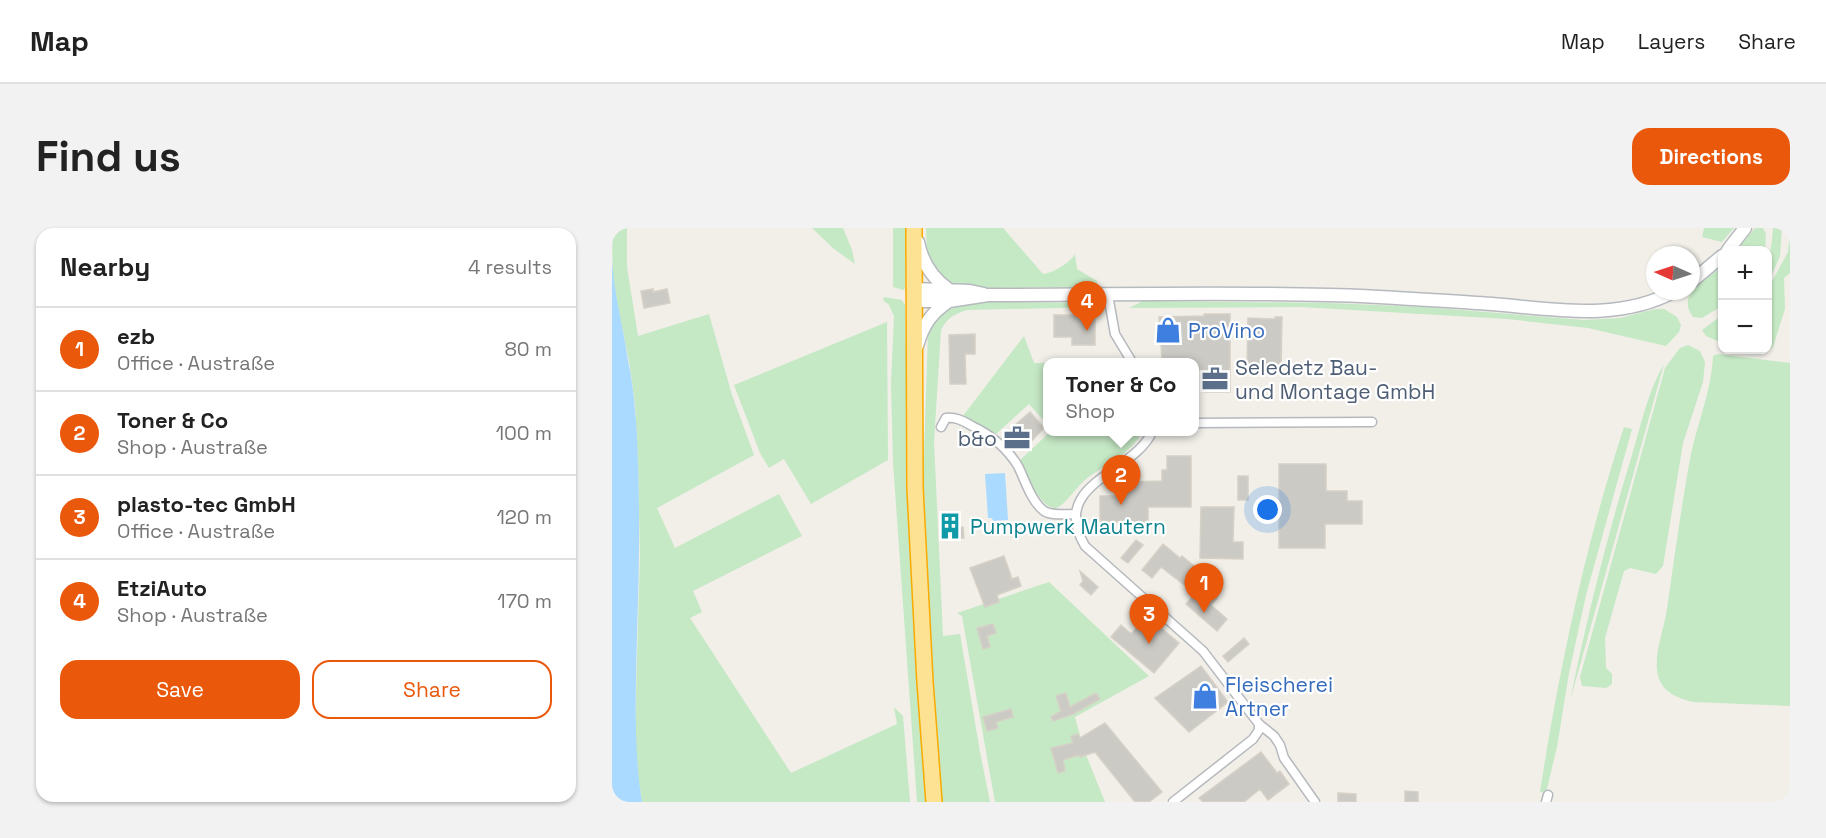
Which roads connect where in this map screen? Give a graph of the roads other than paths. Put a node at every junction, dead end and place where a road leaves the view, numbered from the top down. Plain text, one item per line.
1 (914, 228) edge
2 (1745, 228) edge
3 (1731, 246) edge
4 (1718, 259) edge
5 (1700, 274) edge
6 (914, 295) junction
7 (949, 295) junction
8 (1108, 295) junction
9 (1653, 300) edge
10 (914, 358) junction
11 (1129, 358) edge
12 (1372, 422) dead end
13 (1199, 423) edge
14 (940, 427) dead end
15 (1150, 436) edge
16 (1077, 514) junction
17 (1259, 724) junction
18 (934, 802) edge
19 (1173, 802) edge
20 (1315, 802) edge

1 - 6 highway
1 - 7 main road
2 - 3 main road
4 - 5 main road
6 - 7 main road
6 - 10 highway
7 - 8 main road
7 - 10 main road
8 - 9 main road
8 - 11 street
10 - 18 highway
12 - 13 street
14 - 16 street
15 - 16 street
16 - 17 street
17 - 19 street
17 - 20 street

